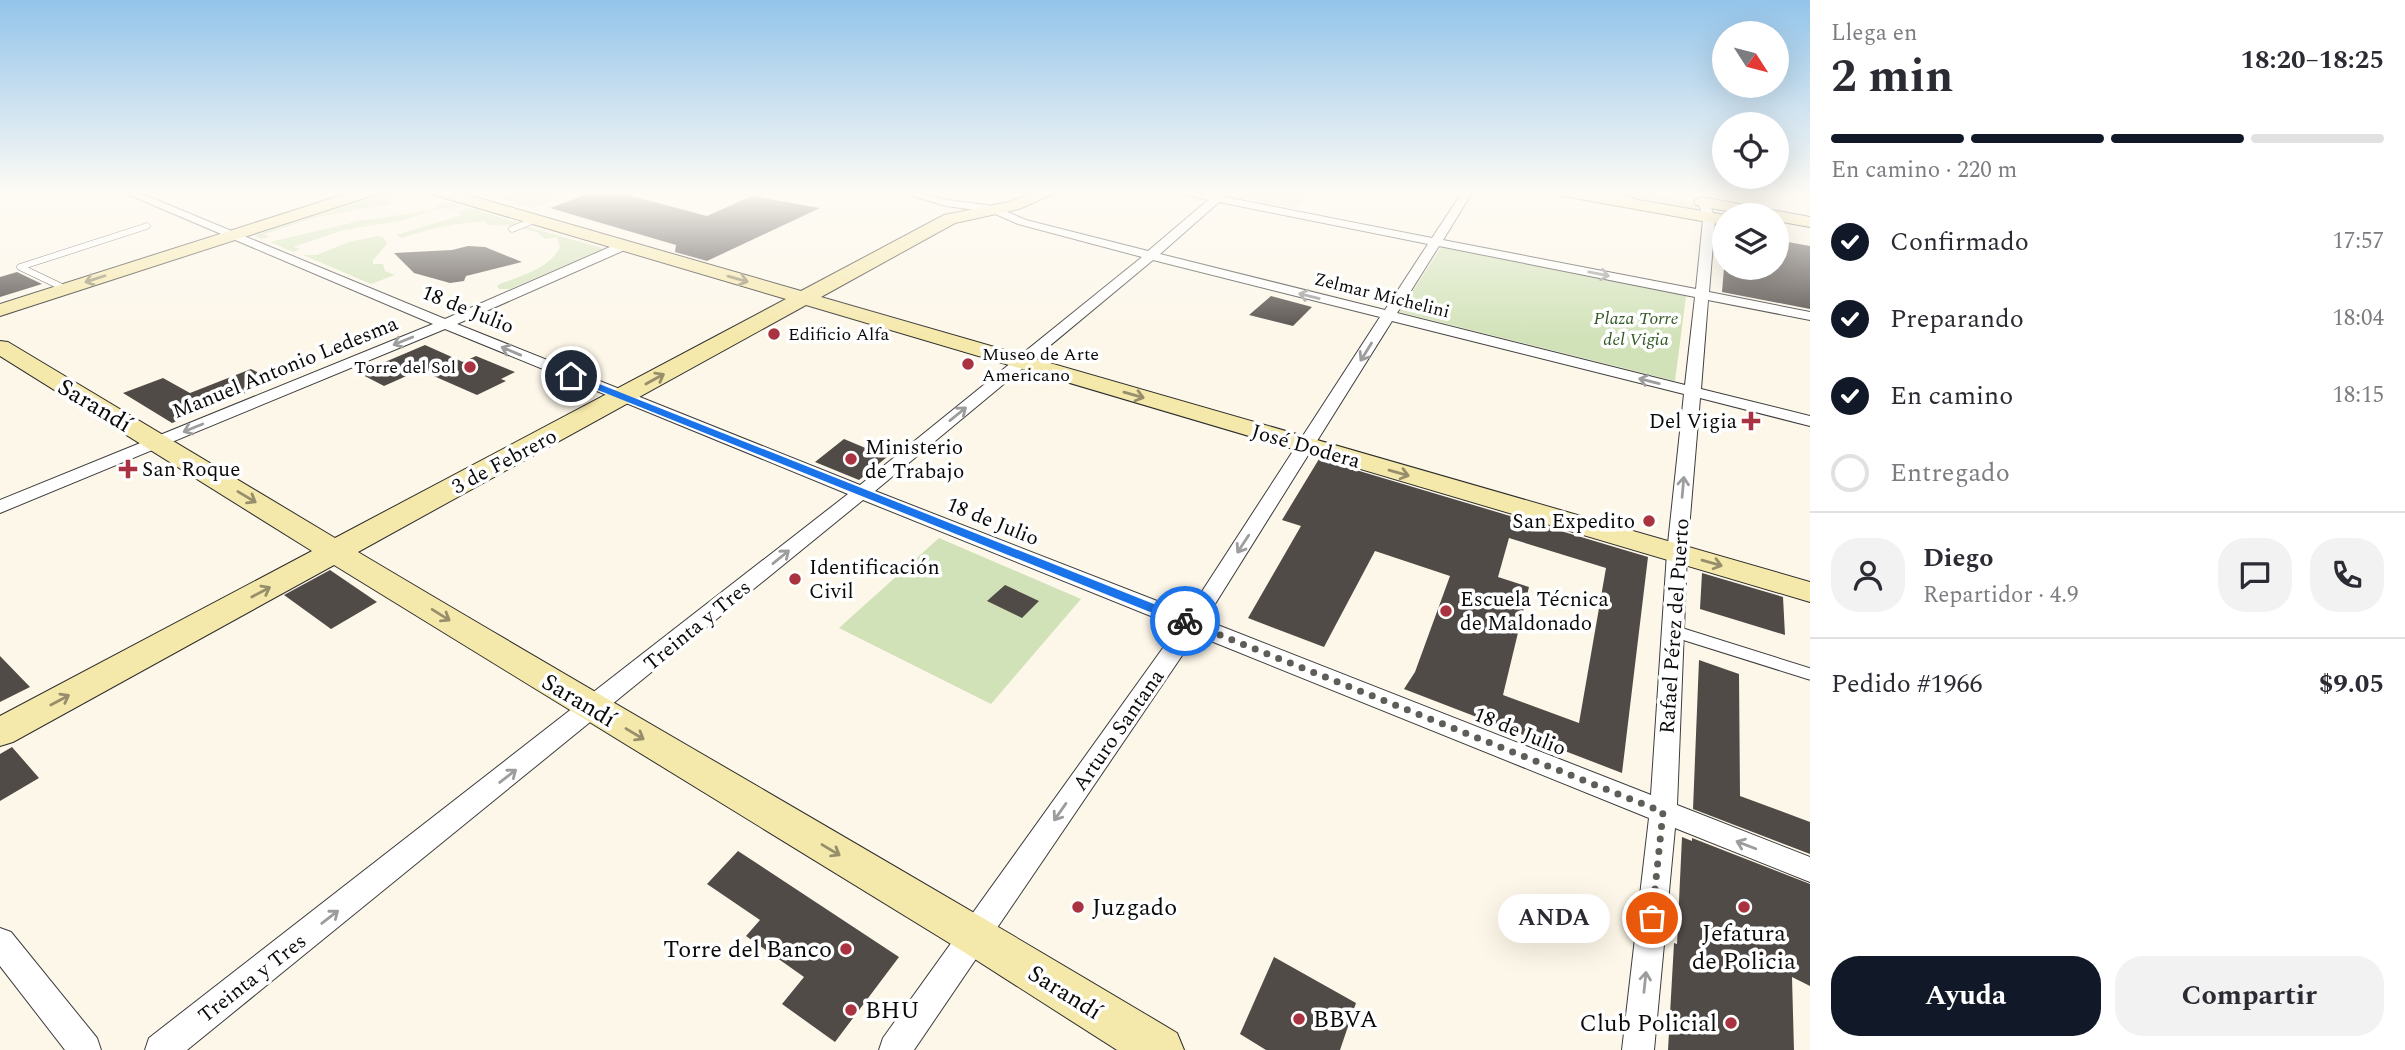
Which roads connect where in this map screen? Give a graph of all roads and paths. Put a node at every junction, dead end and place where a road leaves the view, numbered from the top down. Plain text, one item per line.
1 (99, 240) edge
2 (214, 240) edge
3 (241, 240) edge
4 (604, 240) edge
5 (900, 240) edge
6 (1091, 240) edge
7 (1170, 240) edge
8 (1427, 240) edge
9 (1709, 240) edge
10 (1436, 242) junction
11 (624, 246) junction
12 (1152, 256) junction
13 (66, 289) junction
14 (1701, 294) junction
15 (803, 298) junction
16 (0, 310) edge
17 (1810, 316) edge
18 (1388, 317) junction
19 (445, 324) junction
20 (0, 347) edge
21 (1021, 363) junction
22 (1692, 392) junction
23 (622, 397) junction
24 (1810, 421) edge
25 (157, 443) junction
26 (1307, 446) junction
27 (860, 493) junction
28 (0, 507) edge
29 (337, 551) junction
30 (1677, 553) junction
31 (1810, 592) edge
32 (1192, 624) junction
33 (1673, 631) junction
34 (1810, 674) edge
35 (593, 709) junction
36 (0, 732) edge
37 (1663, 812) junction
38 (1810, 870) edge
39 (974, 935) junction
40 (0, 942) edge
41 (85, 1050) edge
42 (161, 1050) edge
43 (895, 1050) edge
44 (1160, 1050) edge
45 (1638, 1050) edge

1 - 13 lane
2 -> 13 street
3 - 19 street, 18 de Julio
4 - 11 street, José Dodera
5 - 15 street, 3 de Febrero
6 - 12 street, Zelmar Michelini
7 - 12 street, Treinta y Tres
8 - 10 street
9 - 14 street, Rafael Pérez del Puerto
10 -> 14 street
10 - 18 street, Arturo Santana
11 -> 15 street, José Dodera
11 - 19 street, Manuel Antonio Ledesma
18 -> 12 street, Zelmar Michelini
12 - 21 street, Treinta y Tres
13 - 16 street
14 - 17 street
14 - 22 street, Rafael Pérez del Puerto
15 - 21 street, José Dodera
23 -> 15 street, 3 de Febrero
22 -> 18 street, Zelmar Michelini
18 -> 26 street, Arturo Santana
23 -> 19 street, 18 de Julio
19 -> 25 street, Manuel Antonio Ledesma
20 - 25 street, Sarandí
21 -> 26 street, José Dodera
27 -> 21 street, Treinta y Tres
22 - 24 street, Zelmar Michelini
30 -> 22 street, Rafael Pérez del Puerto
23 - 27 street, 18 de Julio
23 - 29 street, 3 de Febrero
25 - 28 street, Manuel Antonio Ledesma
25 -> 29 street, Sarandí
26 -> 30 street, José Dodera
26 -> 32 street, Arturo Santana
27 - 32 street, 18 de Julio
35 -> 27 street, Treinta y Tres
29 -> 35 street, Sarandí
36 -> 29 street, 3 de Febrero
30 -> 31 street, José Dodera
30 - 33 street, Rafael Pérez del Puerto
32 - 37 street, 18 de Julio
32 -> 39 street, Arturo Santana
33 - 34 lane
33 - 37 street, Rafael Pérez del Puerto
35 -> 39 street, Sarandí
42 -> 35 street, Treinta y Tres
38 -> 37 street, 18 de Julio
45 -> 37 street, Rafael Pérez del Puerto
39 - 43 street, Arturo Santana
39 - 44 street, Sarandí
40 - 41 street

